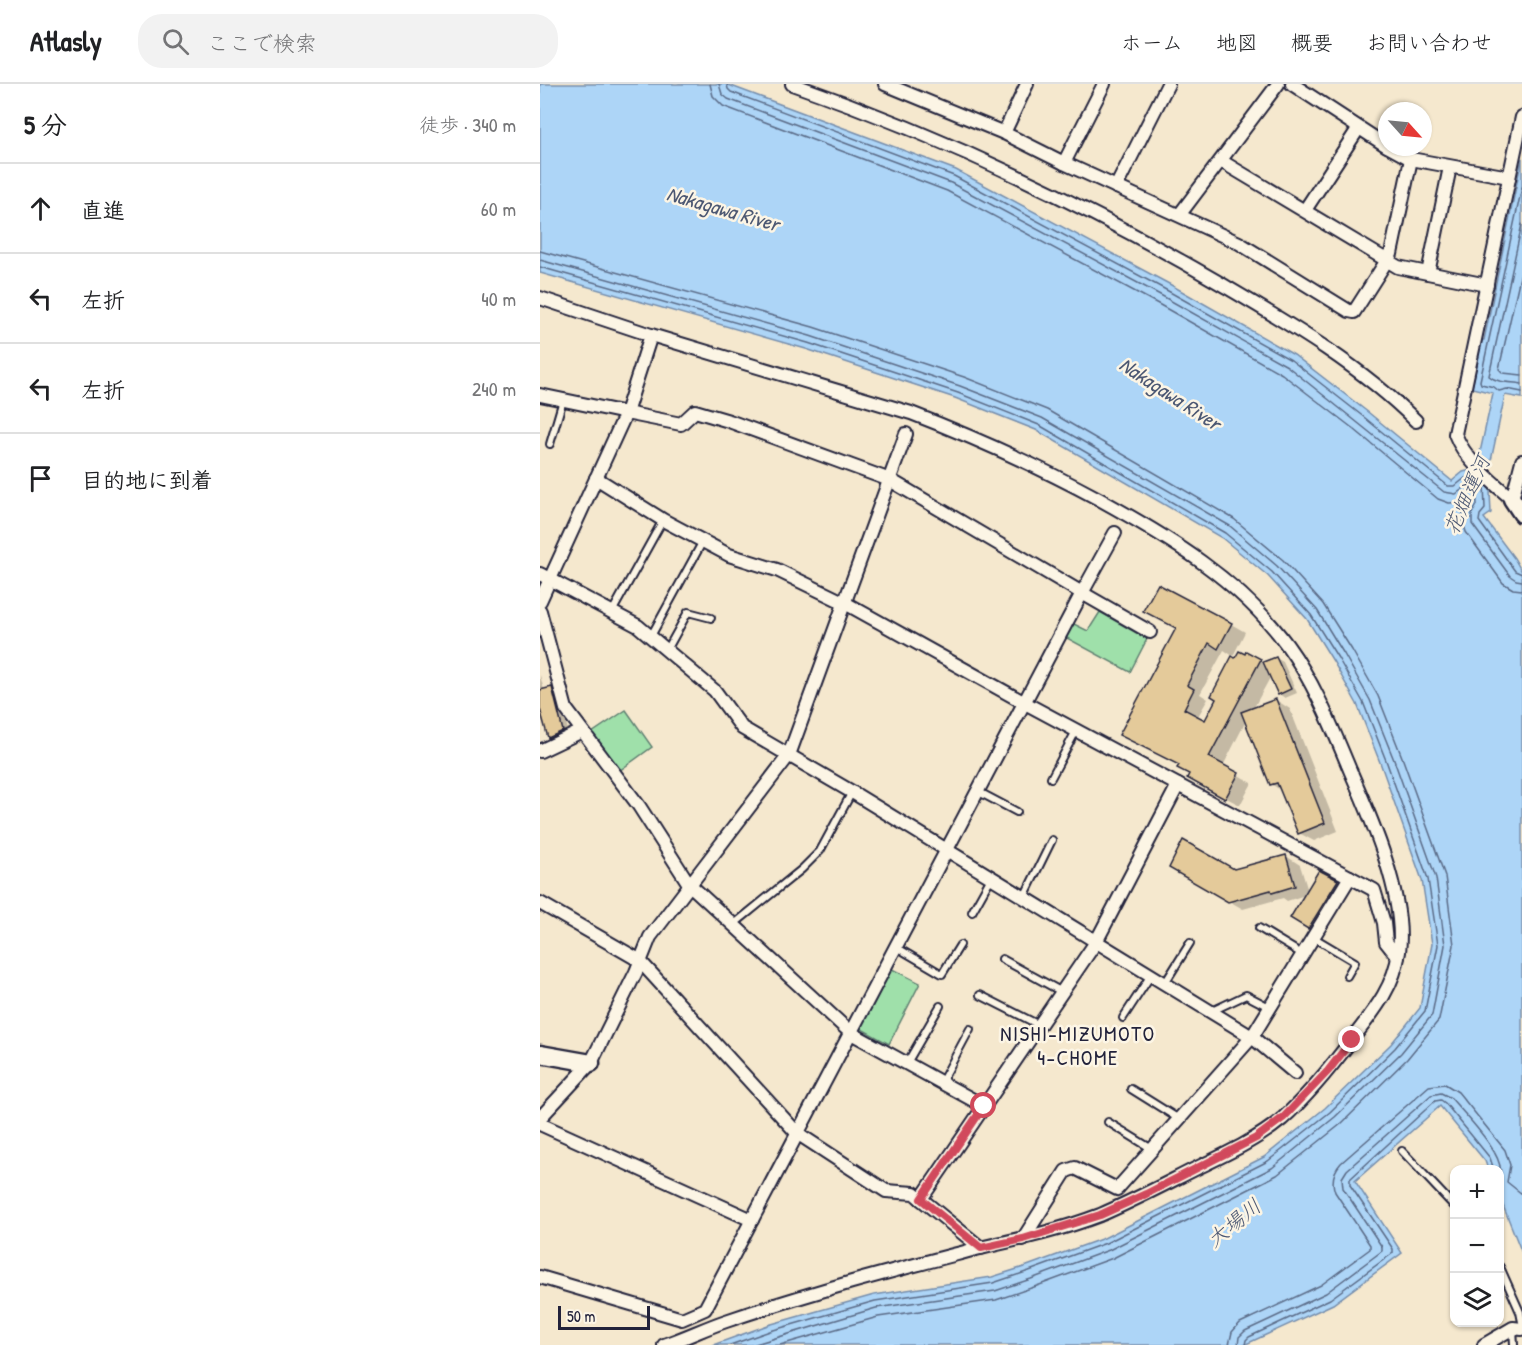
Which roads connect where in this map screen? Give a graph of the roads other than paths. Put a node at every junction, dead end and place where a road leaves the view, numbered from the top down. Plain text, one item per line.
1 (792, 84) edge
2 (885, 84) edge
3 (1027, 84) edge
4 (1104, 84) edge
5 (1278, 84) edge
6 (1292, 84) edge
7 (1166, 85) edge
8 (905, 87) edge
9 (1522, 117) edge
10 (1359, 129) junction
11 (1004, 133) junction
12 (1378, 140) edge
13 (1406, 156) edge
14 (1411, 159) junction
15 (1221, 160) junction
16 (1064, 163) junction
17 (1450, 167) junction
18 (1509, 177) junction
19 (1116, 187) junction
20 (1305, 210) junction
21 (1180, 214) junction
22 (1387, 261) junction
23 (1428, 273) junction
24 (1487, 285) junction
25 (540, 298) edge
26 (651, 335) junction
27 (540, 395) edge
28 (563, 400) junction
29 (626, 413) junction
30 (1416, 421) dead end
31 (906, 434) dead end
32 (550, 444) dead end
33 (1522, 460) edge
34 (596, 478) junction
35 (890, 480) junction
36 (1512, 498) junction
37 (1522, 514) edge
38 (663, 520) junction
39 (1114, 533) dead end
40 (703, 541) junction
41 (545, 577) edge
42 (1082, 593) junction
43 (540, 602) edge
44 (844, 603) junction
45 (540, 611) edge
46 (612, 612) junction
47 (711, 618) dead end
48 (1150, 633) dead end
49 (650, 636) junction
50 (667, 650) junction
51 (1024, 703) junction
52 (1077, 730) junction
53 (582, 731) junction
54 (540, 751) edge
55 (789, 755) junction
56 (1051, 778) dead end
57 (1178, 785) junction
58 (852, 792) junction
59 (979, 792) junction
60 (1017, 812) dead end
61 (1052, 840) dead end
62 (947, 850) junction
63 (1350, 877) junction
64 (992, 878) junction
65 (689, 884) junction
66 (1024, 897) junction
67 (540, 903) edge
68 (972, 912) dead end
69 (733, 925) junction
70 (1258, 928) dead end
71 (1313, 937) junction
72 (1096, 942) junction
73 (1190, 943) dead end
74 (960, 945) dead end
75 (896, 947) junction
76 (1302, 954) junction
77 (1398, 957) junction
78 (1002, 959) dead end
79 (639, 960) junction
80 (1151, 975) junction
81 (1347, 976) dead end
82 (1165, 983) junction
83 (1062, 992) junction
84 (980, 995) dead end
85 (940, 1006) dead end
86 (1270, 1008) junction
87 (1211, 1012) junction
88 (1124, 1018) dead end
89 (1039, 1025) junction
90 (970, 1029) dead end
91 (851, 1033) junction
92 (1252, 1036) junction
93 (540, 1054) edge
94 (591, 1063) junction
95 (907, 1065) junction
96 (1295, 1073) dead end
97 (941, 1083) junction
98 (1131, 1089) dead end
99 (984, 1106) junction
100 (540, 1118) edge
101 (1179, 1119) junction
102 (1108, 1122) dead end
103 (540, 1124) edge
104 (797, 1133) junction
105 (1153, 1150) junction
106 (1402, 1151) dead end
107 (921, 1199) junction
108 (1450, 1201) edge
109 (752, 1220) junction
110 (1023, 1239) junction
111 (981, 1248) junction
112 (1503, 1273) edge
113 (540, 1277) edge
114 (1519, 1326) edge
115 (664, 1345) edge
116 (1484, 1345) edge
117 (1514, 1345) edge

1 - 30 street
2 - 8 street
3 - 11 street
4 - 16 street
5 - 15 street
6 - 10 street
7 - 19 street
8 - 11 street
9 - 18 street
10 - 12 street
10 - 20 street
11 - 16 street
13 - 14 street
14 - 17 street
14 - 22 street
15 - 20 street
15 - 21 street
16 - 19 street
17 - 18 street
17 - 23 street
18 - 24 street
19 - 21 street
20 - 22 street
21 - 22 street
22 - 23 street
23 - 24 street
24 - 36 street
25 - 26 street
26 - 29 street
26 - 77 street
27 - 28 street
28 - 29 street
28 - 32 lane
29 - 34 street
29 - 35 street
31 - 35 street
33 - 36 street
34 - 38 street
34 - 41 street
35 - 42 street
35 - 44 street
36 - 37 street
38 - 40 street
38 - 46 lane
39 - 42 street
40 - 44 street
40 - 49 lane
41 - 43 street
41 - 46 street
42 - 48 street
42 - 51 street
44 - 51 street
44 - 55 street
45 - 53 street
46 - 49 street
47 - 50 lane
49 - 50 street
50 - 55 street
51 - 52 street
51 - 59 street
52 - 56 lane
52 - 57 street
53 - 54 street
53 - 65 street
55 - 58 street
55 - 65 street
57 - 63 street
57 - 72 street
58 - 62 street
58 - 69 lane
59 - 60 lane
59 - 62 street
61 - 66 lane
62 - 64 street
62 - 75 street
63 - 71 street
63 - 77 street
64 - 66 street
64 - 68 lane
65 - 69 street
65 - 79 street
66 - 72 street
67 - 79 street
69 - 91 street
70 - 76 lane
71 - 76 street
71 - 81 lane
72 - 80 street
72 - 83 street
73 - 82 lane
74 - 75 lane
75 - 91 street
76 - 86 street
77 - 110 street
78 - 83 lane
79 - 94 street
79 - 104 street
80 - 82 street
80 - 88 lane
82 - 87 street
83 - 89 street
84 - 89 lane
85 - 95 lane
86 - 87 lane
86 - 92 street
87 - 92 street
89 - 99 street
90 - 97 lane
91 - 95 street
91 - 104 street
92 - 96 street
92 - 101 street
93 - 94 street
94 - 100 street
95 - 97 street
97 - 99 street
98 - 101 lane
99 - 107 street
101 - 105 street
102 - 105 lane
103 - 109 street
104 - 107 street
104 - 109 street
105 - 110 street
106 - 108 lane
107 - 111 street
109 - 113 street
110 - 111 street
111 - 115 street
112 - 114 lane
114 - 116 street
114 - 117 lane

